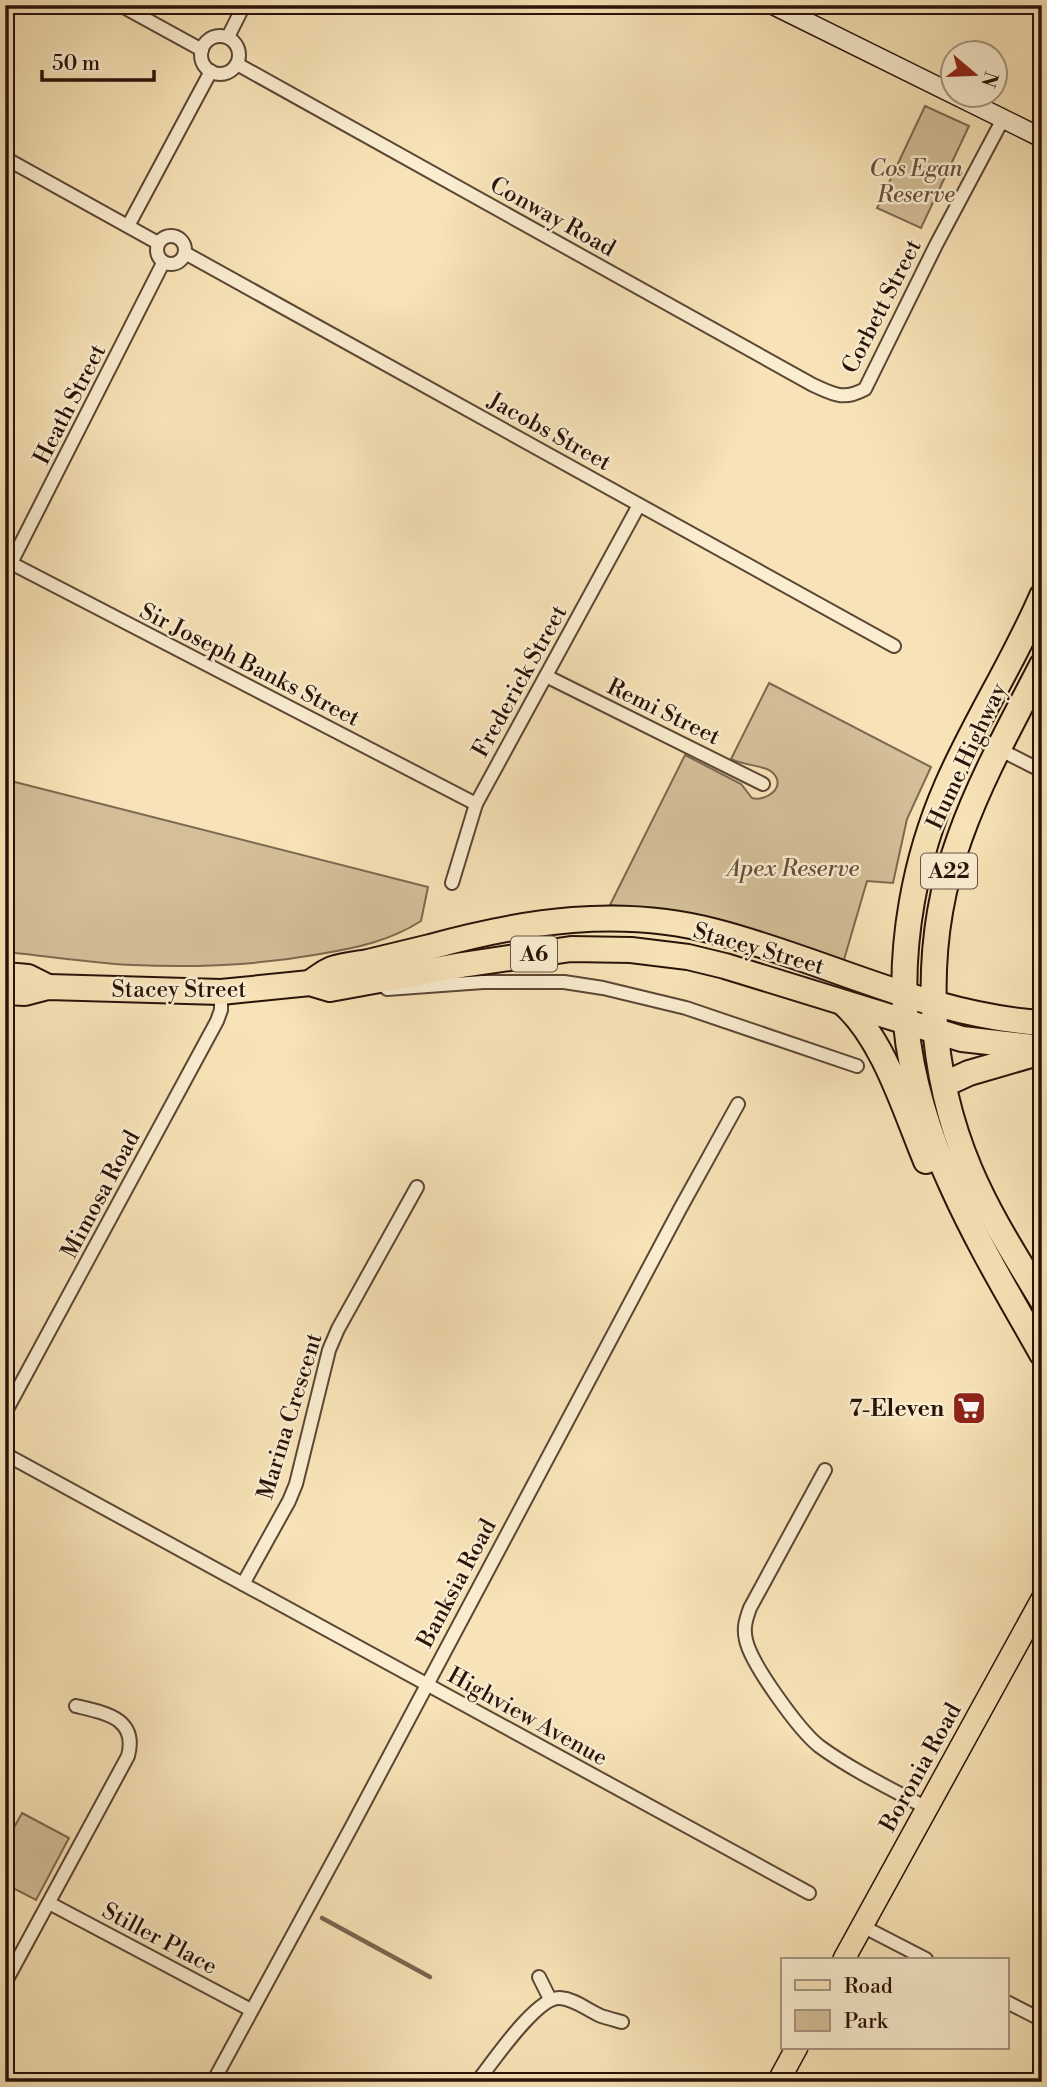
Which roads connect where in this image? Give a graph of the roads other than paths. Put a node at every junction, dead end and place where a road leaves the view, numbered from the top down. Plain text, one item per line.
1 (120, 5) edge
2 (244, 5) edge
3 (773, 5) edge
4 (228, 37) junction
5 (202, 50) junction
6 (237, 64) junction
7 (211, 71) junction
8 (1003, 119) junction
9 (1042, 138) edge
10 (5, 158) edge
11 (128, 226) junction
12 (158, 243) junction
13 (185, 253) junction
14 (163, 263) junction
15 (853, 396) joint
16 (639, 505) junction
17 (8, 562) edge
18 (1042, 596) edge
19 (894, 646) dead end
20 (1042, 665) edge
21 (546, 677) junction
22 (971, 735) junction
23 (999, 749) junction
24 (1042, 771) edge
25 (763, 784) dead end
26 (476, 804) junction
27 (452, 883) dead end
28 (5, 975) edge
29 (310, 983) junction
30 (48, 987) junction
31 (344, 987) junction
32 (5, 992) edge
33 (221, 992) junction
34 (905, 994) junction
35 (933, 1002) junction
36 (842, 1003) junction
37 (906, 1023) junction
38 (1042, 1023) edge
39 (937, 1032) junction
40 (1042, 1050) edge
41 (857, 1066) dead end
42 (945, 1084) junction
43 (738, 1104) dead end
44 (417, 1187) dead end
45 (980, 1244) junction
46 (1042, 1300) edge
47 (1042, 1354) edge
48 (5, 1413) edge
49 (5, 1454) edge
50 (825, 1470) dead end
51 (243, 1584) junction
52 (1042, 1599) edge
53 (426, 1684) junction
54 (76, 1706) dead end
55 (927, 1808) junction
56 (809, 1893) dead end
57 (49, 1903) junction
58 (862, 1926) junction
59 (845, 1958) edge
60 (924, 1958) edge
61 (539, 1977) dead end
62 (5, 1983) edge
63 (550, 1999) junction
64 (1009, 2003) edge
65 (251, 2010) junction
66 (1042, 2020) edge
67 (622, 2022) dead end
68 (796, 2048) edge
69 (213, 2082) edge
70 (477, 2082) edge
71 (778, 2082) edge

1 - 5 street
2 - 4 street
3 - 8 main road
4 - 5 street
4 - 6 street
5 - 7 street
6 - 7 street
6 - 15 street, Conway Road
7 - 11 street
8 - 9 main road
8 - 15 street, Corbett Street
10 - 11 street
11 - 12 street
12 - 13 street
12 - 14 street
13 - 14 street
13 - 16 street, Jacobs Street
14 - 17 street, Heath Street
16 - 19 street, Jacobs Street
16 - 21 street, Frederick Street
17 - 26 street, Sir Joseph Banks Street
18 - 22 highway, Hume Highway / A22
20 - 23 highway, Hume Highway / A22
21 - 25 street, Remi Street
21 - 26 street, Frederick Street
22 - 23 street
22 - 34 highway, Hume Highway / A22
23 - 24 street
23 - 35 highway, Hume Highway / A22
26 - 27 street, Frederick Street
28 - 30 highway, Stacey Street / A6
29 - 31 highway, Stacey Street / A6
29 - 33 highway, Stacey Street / A6
29 - 34 highway, Stacey Street / A6
30 - 32 highway, Stacey Street / A6
30 - 33 highway, Stacey Street / A6
31 - 36 highway, Stacey Street / A6
31 - 41 street, Stacey Street
33 - 48 street, Mimosa Road
34 - 35 highway, Stacey Street / A6
34 - 37 highway, Hume Highway / A22
35 - 38 highway, Stacey Street / A6
35 - 39 highway, Hume Highway / A22
36 - 37 highway, Stacey Street / A6
36 - 45 highway
37 - 39 highway, Stacey Street / A6
37 - 45 highway, Hume Highway / A22
39 - 40 highway, Stacey Street / A6
39 - 42 highway, Hume Highway / A22
40 - 42 highway
42 - 46 highway, Hume Highway / A22
43 - 53 street, Banksia Road
44 - 51 street, Marina Crescent
45 - 47 highway, Hume Highway / A22
49 - 51 street, Highview Avenue
50 - 55 street
51 - 53 street, Highview Avenue
52 - 55 main road, Boronia Road
53 - 56 street, Highview Avenue
53 - 65 street, Banksia Road
54 - 57 street
55 - 58 main road, Boronia Road
57 - 62 street
57 - 65 street, Stiller Place
58 - 59 main road, Boronia Road
58 - 60 street
61 - 63 street
63 - 67 street
63 - 70 street
64 - 66 street
65 - 69 street, Banksia Road
68 - 71 main road

